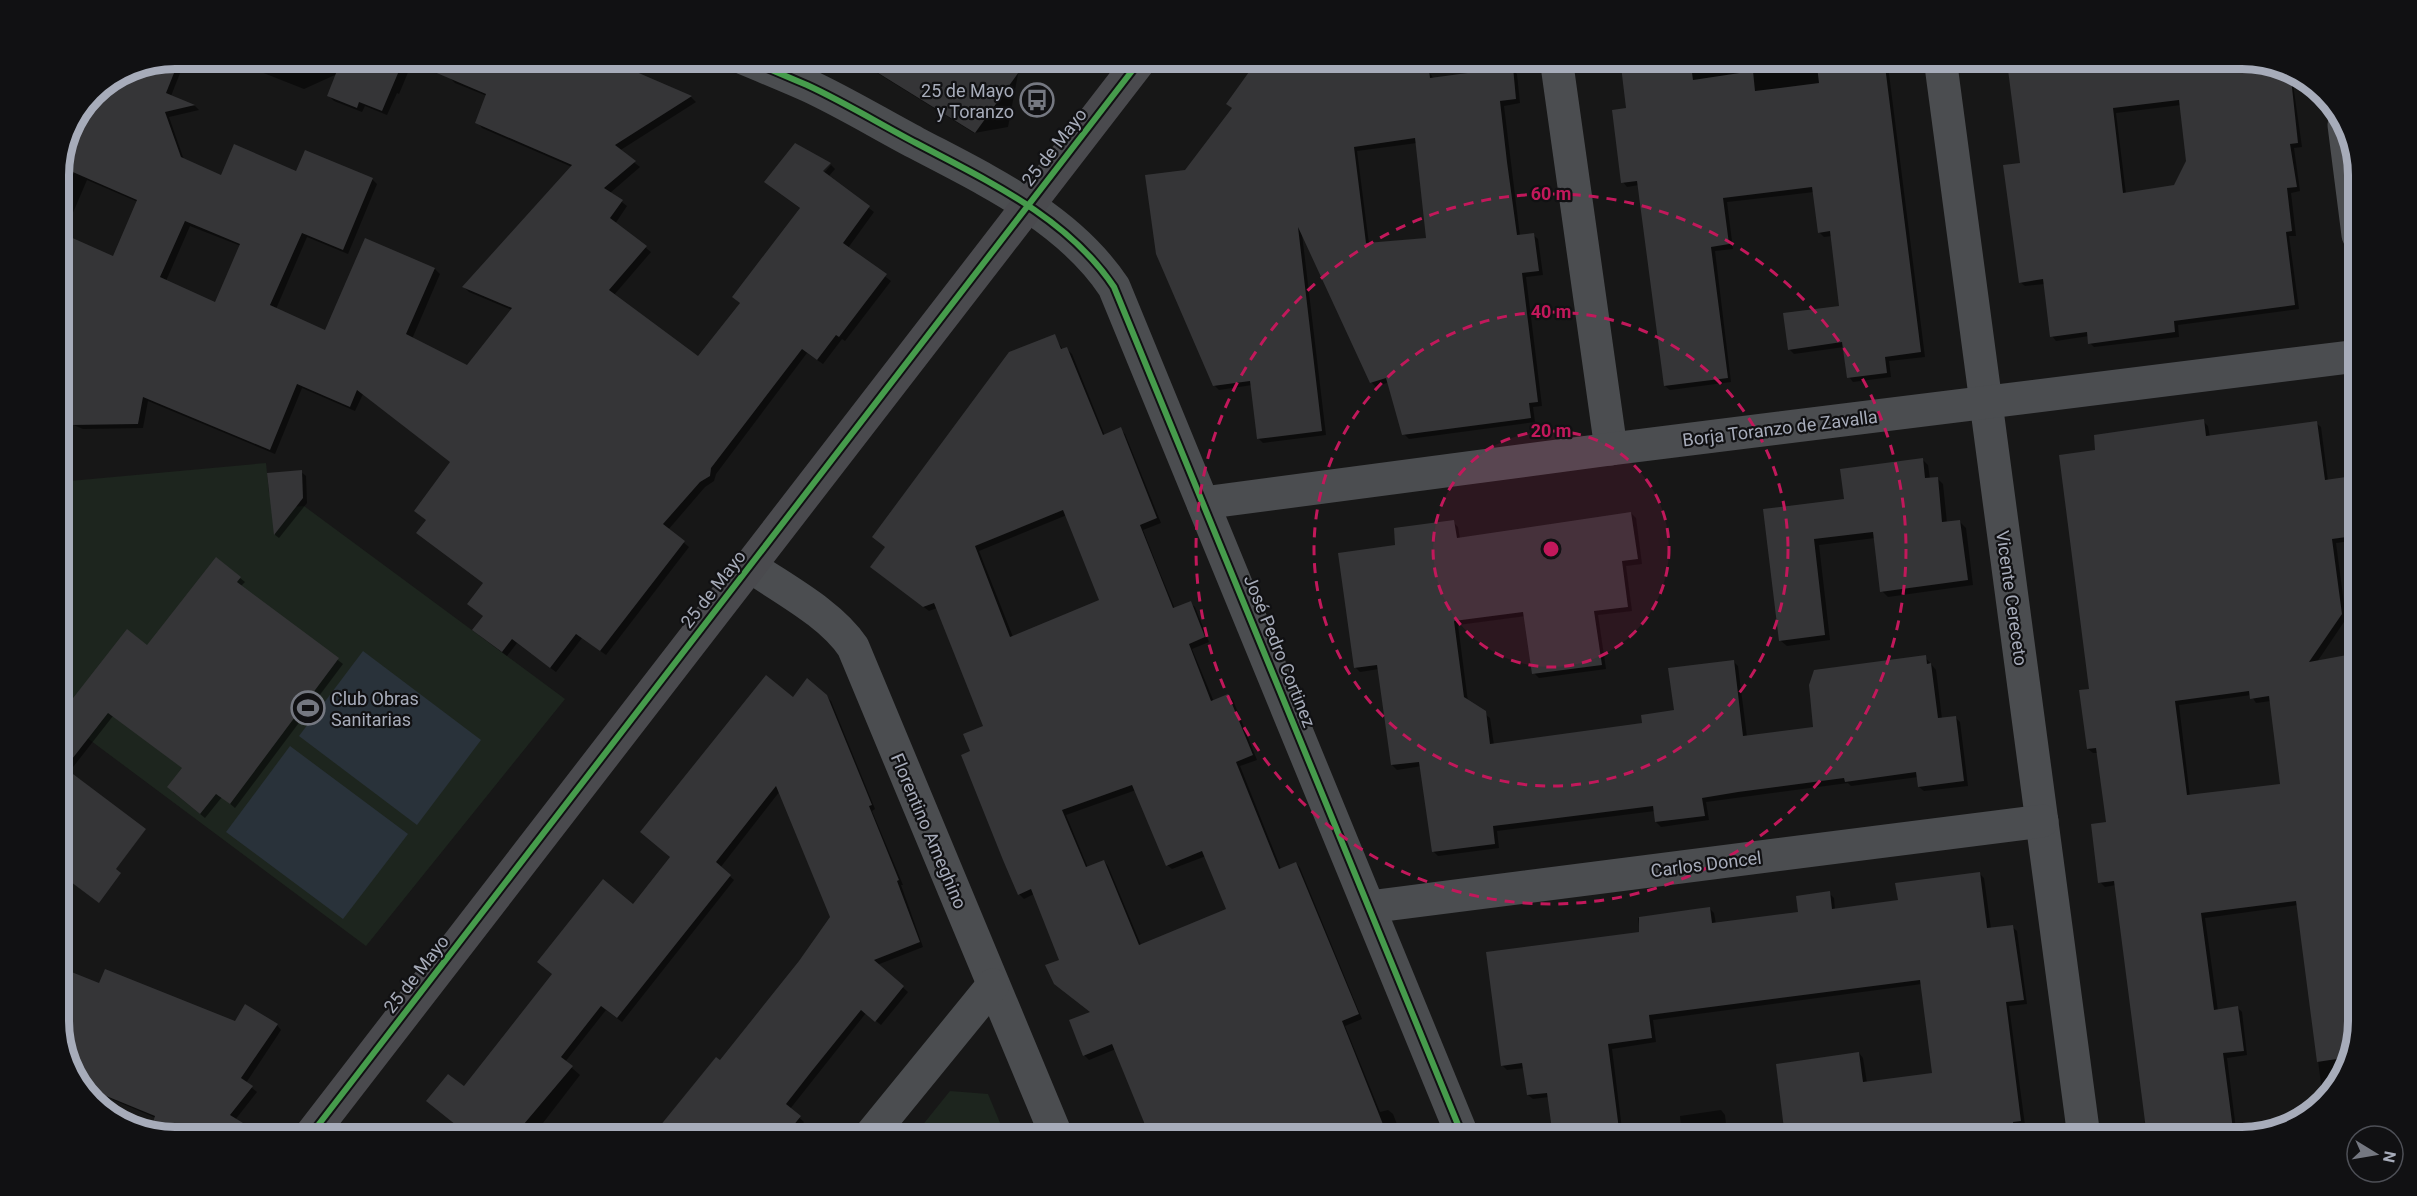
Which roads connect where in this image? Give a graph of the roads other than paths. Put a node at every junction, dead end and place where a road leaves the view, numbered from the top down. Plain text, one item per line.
1 (769, 69) edge
2 (1134, 69) edge
3 (1558, 69) edge
4 (1941, 69) edge
5 (1028, 206) junction
6 (2348, 357) edge
7 (1986, 402) junction
8 (1611, 449) junction
9 (1203, 503) junction
10 (750, 566) junction
11 (2042, 820) junction
12 (1369, 907) junction
13 (993, 985) junction
14 (317, 1127) edge
15 (877, 1127) edge
16 (1053, 1127) edge
17 (1459, 1127) edge
18 (2084, 1127) edge

1 - 5 street
2 - 5 street, 25 de Mayo
3 - 8 street
4 - 7 street, Vicente Cereceto
5 - 9 street, José Pedro Cortinez
5 - 10 street, 25 de Mayo
6 - 7 street, Borja Toranzo de Zavalla
7 - 8 street, Borja Toranzo de Zavalla
7 - 11 street, Vicente Cereceto
8 - 9 street, Borja Toranzo de Zavalla
9 - 12 street, José Pedro Cortinez
10 - 13 street, Florentino Ameghino
10 - 14 street, 25 de Mayo
11 - 12 street, Carlos Doncel
11 - 18 street, Vicente Cereceto
12 - 17 street, José Pedro Cortinez
13 - 15 street
13 - 16 street, Florentino Ameghino

